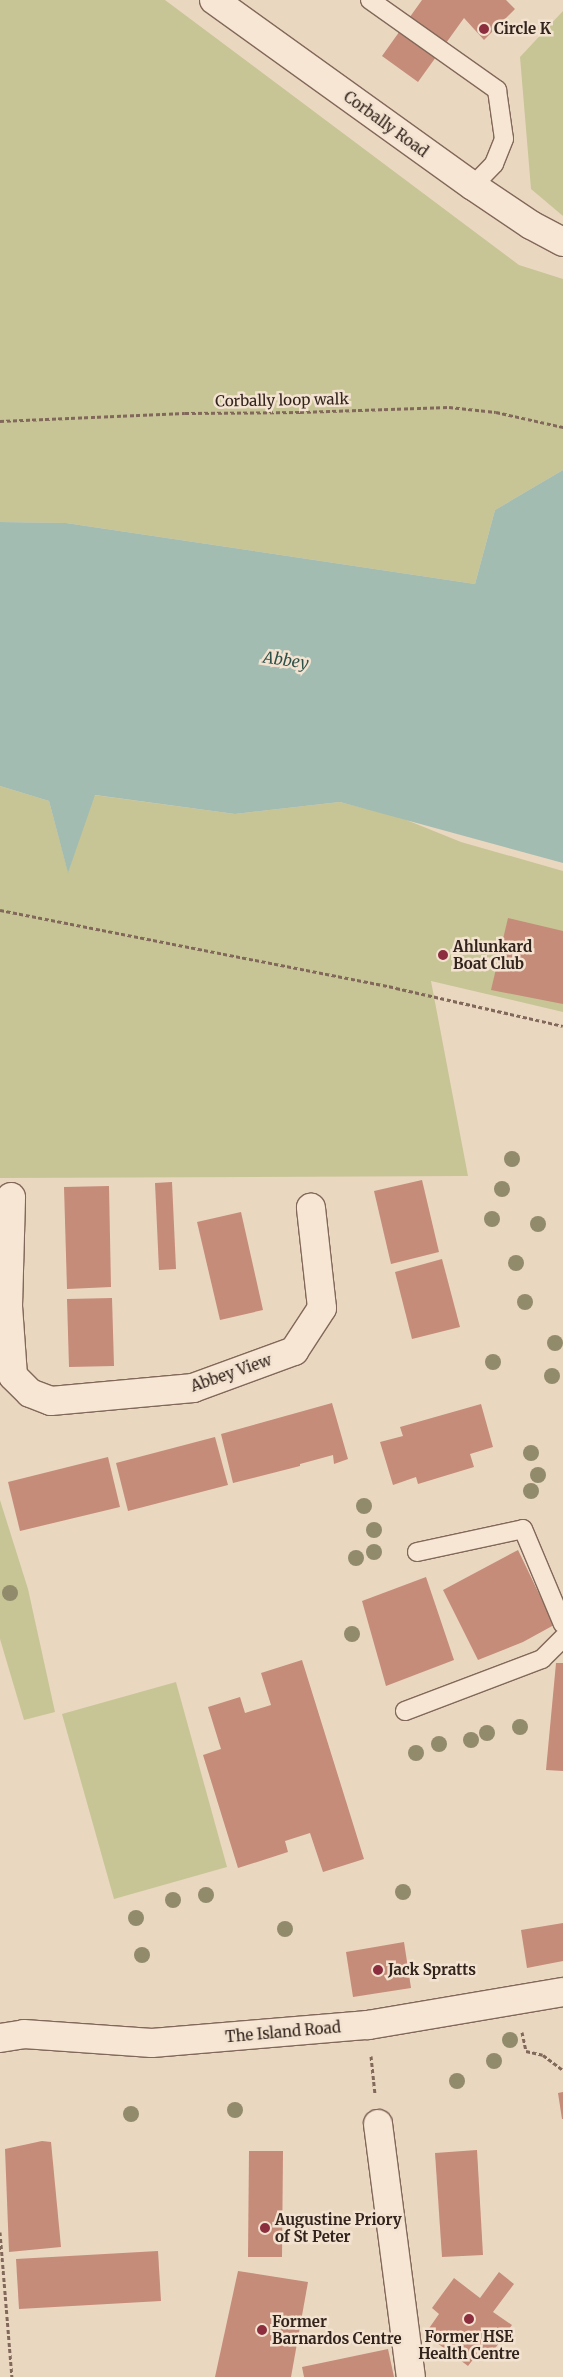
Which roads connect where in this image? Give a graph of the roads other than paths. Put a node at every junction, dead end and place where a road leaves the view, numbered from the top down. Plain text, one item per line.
1 (214, 0) edge
2 (370, 0) edge
3 (473, 186) junction
4 (563, 242) edge
5 (11, 1197) dead end
6 (311, 1208) dead end
7 (4, 1306) edge
8 (417, 1552) dead end
9 (563, 1624) edge
10 (563, 1638) edge
11 (405, 1711) dead end
12 (563, 1992) edge
13 (0, 2038) edge
14 (378, 2124) road end
15 (410, 2377) edge

1 - 3 main road, Corbally Road
2 - 3 lane
3 - 4 main road, Corbally Road
5 - 7 main road, Abbey View
6 - 7 main road, Abbey View
8 - 9 lane
10 - 11 lane
12 - 13 main road, The Island Road
14 - 15 main road

